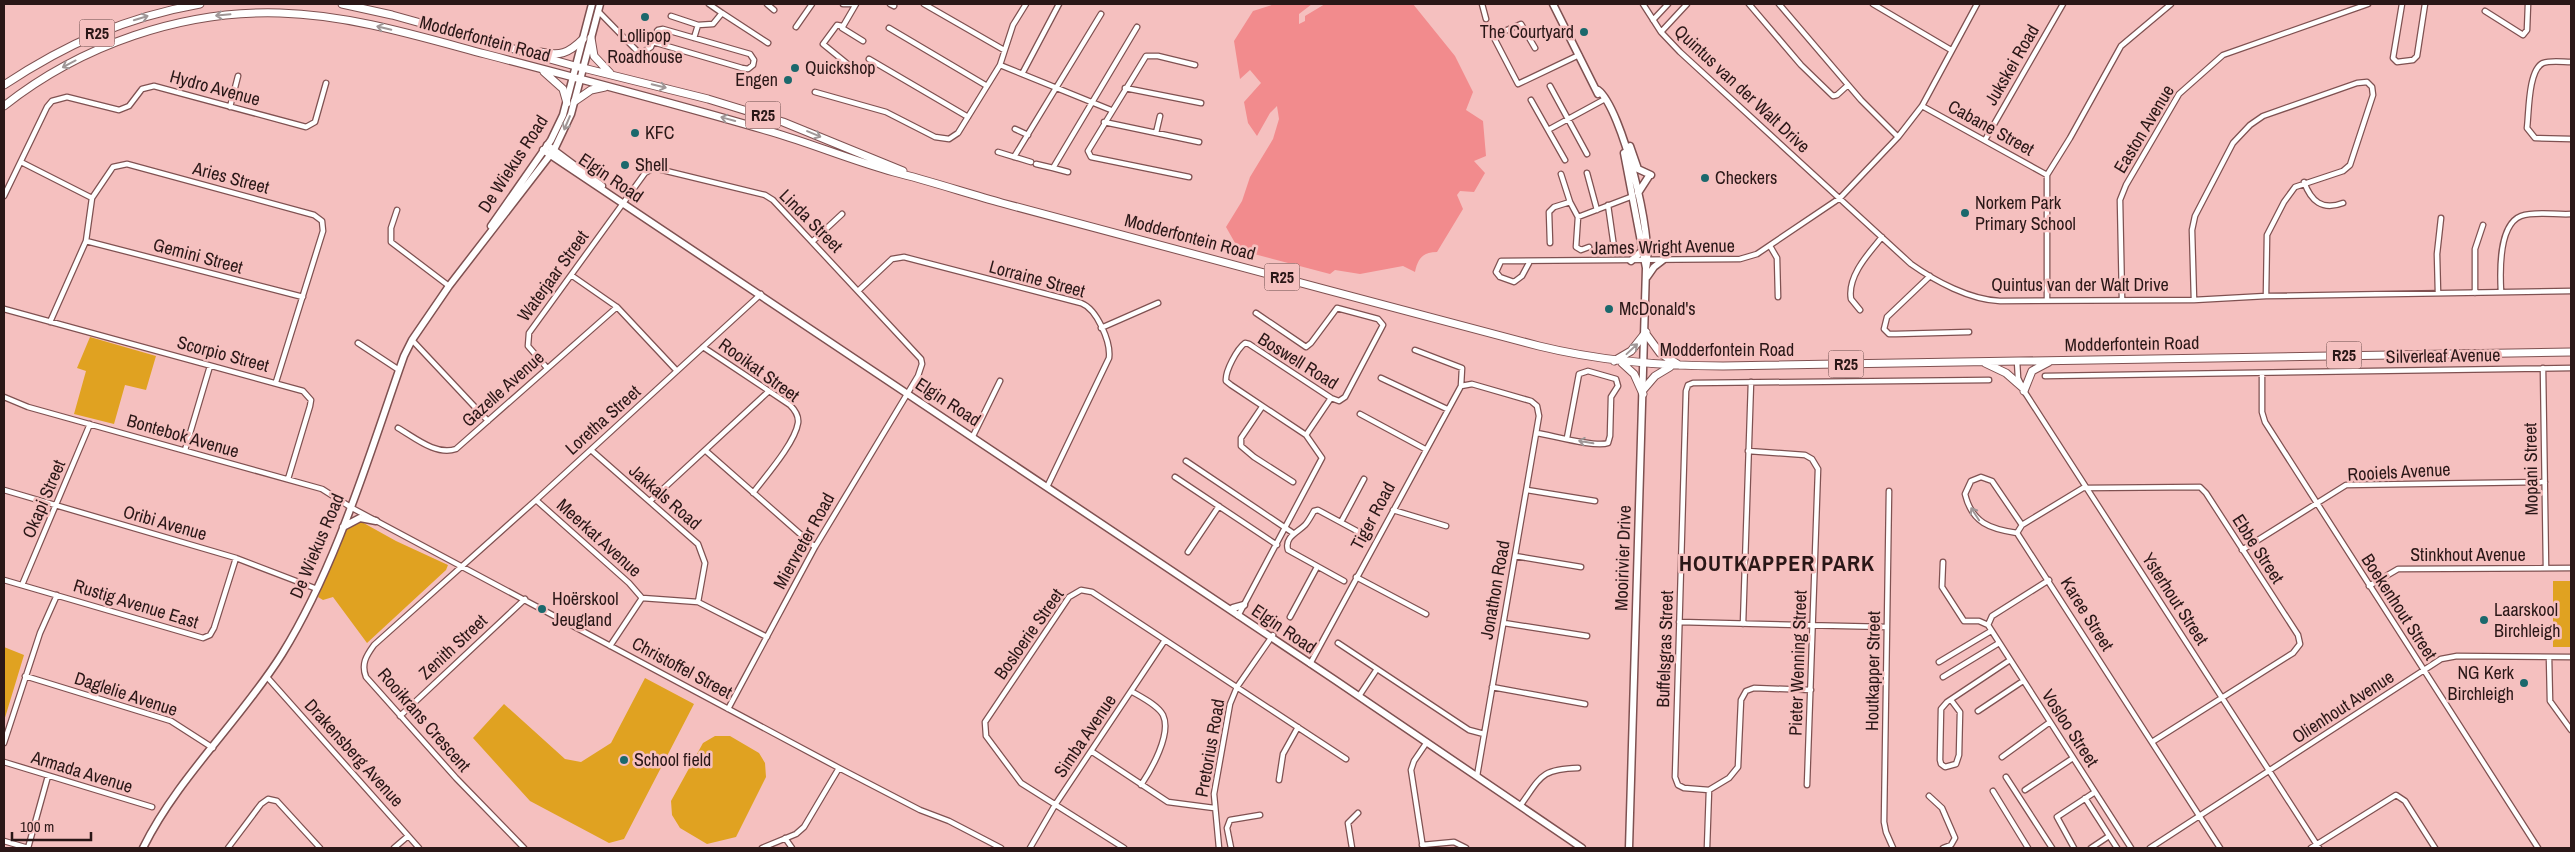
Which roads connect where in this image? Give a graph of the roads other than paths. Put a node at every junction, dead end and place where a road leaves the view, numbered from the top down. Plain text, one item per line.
1 (200, 4) edge
2 (342, 4) edge
3 (592, 4) edge
4 (600, 4) edge
5 (709, 4) edge
6 (767, 4) edge
7 (812, 4) edge
8 (844, 4) edge
9 (854, 4) edge
10 (924, 4) edge
11 (1026, 4) edge
12 (1060, 4) edge
13 (1482, 4) edge
14 (1553, 4) edge
15 (1643, 4) edge
16 (1668, 4) edge
17 (1688, 4) edge
18 (1749, 4) edge
19 (1779, 4) edge
20 (1872, 4) edge
21 (1977, 4) edge
22 (2063, 4) edge
23 (2171, 4) edge
24 (2368, 4) edge
25 (2402, 4) edge
26 (2425, 4) edge
27 (2528, 4) edge
28 (774, 10) dead end
29 (598, 11) junction
30 (2485, 11) dead end
31 (722, 13) junction
32 (1101, 14) dead end
33 (671, 16) dead end
34 (1486, 19) dead end
35 (1653, 20) junction
36 (698, 25) junction
37 (842, 26) junction
38 (796, 27) dead end
39 (1137, 27) dead end
40 (889, 28) dead end
41 (1662, 32) junction
42 (476, 37) junction
43 (587, 38) junction
44 (694, 38) junction
45 (862, 41) dead end
46 (652, 42) junction
47 (768, 43) dead end
48 (1535, 48) dead end
49 (1004, 50) junction
50 (1952, 50) junction
51 (1579, 55) junction
52 (869, 59) dead end
53 (2571, 62) edge
54 (1000, 65) junction
55 (1195, 65) dead end
56 (575, 66) junction
57 (850, 66) dead end
58 (538, 68) junction
59 (583, 68) junction
60 (611, 74) junction
61 (1022, 74) junction
62 (238, 76) dead end
63 (576, 78) junction
64 (326, 83) dead end
65 (4, 85) edge
66 (1848, 85) junction
67 (607, 86) junction
68 (987, 86) junction
69 (1550, 86) dead end
70 (1056, 88) junction
71 (1125, 88) junction
72 (815, 92) dead end
73 (1532, 100) dead end
74 (1603, 100) junction
75 (575, 101) junction
76 (1092, 102) junction
77 (567, 103) junction
78 (1201, 103) dead end
79 (4, 106) edge
80 (1922, 106) junction
81 (230, 107) junction
82 (1111, 110) junction
83 (1160, 116) dead end
84 (968, 117) junction
85 (1614, 117) junction
86 (1568, 119) junction
87 (1104, 122) junction
88 (1015, 129) dead end
89 (1548, 130) junction
90 (1156, 133) junction
91 (1028, 135) junction
92 (1898, 137) junction
93 (2571, 138) edge
94 (1985, 140) junction
95 (1199, 142) dead end
96 (545, 147) junction
97 (998, 152) dead end
98 (552, 153) junction
99 (1588, 154) dead end
100 (1014, 157) junction
101 (1565, 160) dead end
102 (21, 162) junction
103 (1053, 168) junction
104 (1068, 172) dead end
105 (1587, 173) dead end
106 (908, 174) junction
107 (1561, 174) dead end
108 (2047, 175) junction
109 (1189, 177) dead end
110 (2304, 182) junction
111 (1636, 195) junction
112 (4, 196) edge
113 (92, 198) junction
114 (1840, 198) junction
115 (1570, 202) junction
116 (624, 203) junction
117 (2343, 203) dead end
118 (1608, 205) junction
119 (397, 210) dead end
120 (1597, 210) junction
121 (842, 214) dead end
122 (2571, 214) edge
123 (1578, 217) junction
124 (2441, 218) dead end
125 (324, 225) joint
126 (2483, 225) dead end
127 (1882, 236) junction
128 (485, 238) junction
129 (86, 241) junction
130 (813, 241) junction
131 (1550, 244) dead end
132 (1770, 246) junction
133 (1589, 247) dead end
134 (1614, 247) dead end
135 (1645, 248) junction
136 (1661, 260) junction
137 (1631, 261) junction
138 (1646, 261) junction
139 (1529, 263) junction
140 (571, 275) junction
141 (1930, 276) junction
142 (1647, 277) junction
143 (449, 286) junction
144 (858, 291) junction
145 (2571, 291) edge
146 (2501, 292) junction
147 (2438, 293) junction
148 (2476, 293) junction
149 (760, 295) junction
150 (2266, 296) junction
151 (303, 297) junction
152 (1778, 297) dead end
153 (2122, 299) junction
154 (2048, 300) junction
155 (2194, 300) junction
156 (1158, 303) dead end
157 (618, 307) junction
158 (4, 309) edge
159 (1860, 310) dead end
160 (1256, 314) dead end
161 (50, 322) junction
162 (1101, 328) junction
163 (1969, 332) dead end
164 (1646, 333) junction
165 (412, 340) junction
166 (358, 343) dead end
167 (703, 346) junction
168 (1415, 350) dead end
169 (2571, 352) edge
170 (2052, 360) junction
171 (2017, 361) junction
172 (1613, 362) junction
173 (1980, 362) junction
174 (1622, 363) junction
175 (1645, 365) junction
176 (210, 366) junction
177 (1670, 366) junction
178 (1682, 366) junction
179 (547, 368) junction
180 (2543, 368) junction
181 (2571, 368) edge
182 (399, 370) junction
183 (677, 371) junction
184 (2262, 373) junction
185 (2045, 376) dead end
186 (1381, 378) dead end
187 (1989, 380) dead end
188 (1000, 381) dead end
189 (276, 382) junction
190 (1751, 382) junction
191 (1461, 386) junction
192 (2023, 389) junction
193 (769, 392) junction
194 (908, 392) junction
195 (1643, 392) junction
196 (4, 397) edge
197 (1331, 398) junction
198 (1262, 407) junction
199 (1447, 409) junction
200 (1360, 414) dead end
201 (488, 421) junction
202 (90, 424) junction
203 (398, 428) dead end
204 (1537, 433) junction
205 (973, 435) junction
206 (1306, 435) junction
207 (1567, 438) junction
208 (185, 450) junction
209 (591, 450) junction
210 (706, 450) junction
211 (1425, 450) junction
212 (1748, 452) junction
213 (1186, 461) dead end
214 (1176, 477) dead end
215 (288, 479) junction
216 (1364, 479) dead end
217 (1293, 482) dead end
218 (2544, 482) junction
219 (1048, 486) junction
220 (2087, 488) junction
221 (4, 490) edge
222 (1527, 490) junction
223 (1889, 491) dead end
224 (753, 493) junction
225 (536, 500) junction
226 (650, 501) junction
227 (1595, 501) dead end
228 (2316, 504) junction
229 (57, 506) junction
230 (1218, 506) junction
231 (352, 508) junction
232 (1392, 510) junction
233 (376, 521) junction
234 (1341, 522) junction
235 (1446, 526) dead end
236 (2022, 526) junction
237 (342, 527) junction
238 (1286, 529) junction
239 (1293, 533) junction
240 (2017, 533) junction
241 (1368, 537) dead end
242 (1277, 545) junction
243 (815, 547) junction
244 (2242, 550) junction
245 (1188, 552) dead end
246 (1515, 556) junction
247 (236, 558) junction
248 (1943, 562) dead end
249 (461, 566) junction
250 (1317, 567) junction
251 (1581, 568) dead end
252 (2546, 568) junction
253 (2571, 568) edge
254 (1356, 577) junction
255 (4, 580) edge
256 (2049, 580) junction
257 (1344, 581) dead end
258 (22, 585) junction
259 (2369, 586) junction
260 (317, 589) junction
261 (57, 595) junction
262 (642, 598) junction
263 (525, 600) junction
264 (698, 602) junction
265 (1244, 605) junction
266 (1233, 608) junction
267 (1239, 614) junction
268 (1426, 614) dead end
269 (1290, 617) dead end
270 (1679, 622) junction
271 (1504, 623) junction
272 (1989, 623) junction
273 (1743, 624) junction
274 (1813, 624) junction
275 (1887, 627) junction
276 (1991, 631) junction
277 (1272, 636) junction
278 (1587, 636) dead end
279 (767, 637) junction
280 (1165, 640) junction
281 (1338, 642) dead end
282 (1999, 643) junction
283 (610, 646) junction
284 (2549, 657) junction
285 (2571, 657) edge
286 (2010, 660) junction
287 (1939, 662) dead end
288 (1311, 663) junction
289 (1377, 669) junction
290 (2424, 672) junction
291 (25, 676) junction
292 (267, 677) junction
293 (1943, 677) dead end
294 (2023, 681) junction
295 (1237, 687) junction
296 (1492, 687) junction
297 (1811, 690) junction
298 (1131, 691) junction
299 (1359, 696) junction
300 (2222, 697) junction
301 (1951, 700) junction
302 (1585, 704) dead end
303 (728, 709) junction
304 (1978, 711) dead end
305 (400, 716) junction
306 (2050, 722) junction
307 (1298, 727) junction
308 (2571, 730) edge
309 (1484, 734) junction
310 (1427, 742) junction
311 (2152, 742) junction
312 (4, 743) edge
313 (213, 748) junction
314 (1091, 751) junction
315 (2002, 757) dead end
316 (1346, 758) dead end
317 (2073, 758) junction
318 (4, 762) edge
319 (839, 768) junction
320 (1578, 768) dead end
321 (2269, 771) junction
322 (48, 776) junction
323 (1477, 776) junction
324 (2006, 777) dead end
325 (1279, 780) dead end
326 (1141, 785) junction
327 (1807, 785) dead end
328 (1709, 790) junction
329 (2025, 790) dead end
330 (1993, 791) dead end
331 (2095, 792) junction
332 (1929, 796) dead end
333 (2085, 798) junction
334 (1055, 805) junction
335 (1520, 806) junction
336 (152, 807) dead end
337 (1214, 808) junction
338 (1358, 813) dead end
339 (1260, 815) dead end
340 (2200, 816) junction
341 (408, 836) junction
342 (2109, 836) junction
343 (785, 838) junction
344 (4, 841) edge
345 (2318, 846) edge
346 (1422, 847) edge
347 (28, 848) edge
348 (143, 848) edge
349 (228, 848) edge
350 (320, 848) edge
351 (394, 848) edge
352 (419, 848) edge
353 (524, 848) edge
354 (762, 848) edge
355 (792, 848) edge
356 (1001, 848) edge
357 (1030, 848) edge
358 (1124, 848) edge
359 (1219, 848) edge
360 (1231, 848) edge
361 (1352, 848) edge
362 (1466, 848) edge
363 (1582, 848) edge
364 (1629, 848) edge
365 (1707, 848) edge
366 (1894, 848) edge
367 (1943, 848) edge
368 (2028, 848) edge
369 (2052, 848) edge
370 (2074, 848) edge
371 (2091, 848) edge
372 (2117, 848) edge
373 (2131, 848) edge
374 (2150, 848) edge
375 (2220, 848) edge
376 (2311, 848) edge
377 (2435, 848) edge
378 (2538, 848) edge

65 -> 1 main road, R25
2 - 42 main road, Modderfontein Road / R25
3 - 43 street
4 - 29 street
5 - 31 street
6 - 28 street
7 - 38 street
8 - 9 street
9 - 37 street
10 - 49 street
11 - 49 street
12 - 61 street
13 - 34 street
14 - 51 street, Mooirivier Drive
15 - 35 street, Quintus van der Walt Drive
16 - 35 street
17 - 41 street
18 - 66 street
19 - 66 street
20 - 50 street
21 - 50 street, James Wright Avenue
22 - 94 street, Jukskei Road
23 - 108 street
24 - 153 street, Easton Avenue
25 - 26 street
27 - 30 street
29 - 43 street
29 - 46 street
31 - 36 street
31 - 47 street
32 - 70 street
33 - 36 street
35 - 41 street, Quintus van der Walt Drive
36 - 44 street
37 - 45 street
37 - 57 street
39 - 76 street
40 - 68 street
41 - 114 street, Quintus van der Walt Drive
42 - 43 main road
42 - 56 main road, Modderfontein Road / R25
43 - 56 street
43 - 59 street
43 - 60 main road
44 - 46 street
44 - 46 street
48 - 51 street
49 - 54 street
50 - 80 street, James Wright Avenue
51 - 74 street, Mooirivier Drive
52 - 84 street
53 - 93 street
54 - 61 street
54 - 68 street
55 - 71 street
56 - 59 main road, Modderfontein Road / R25
56 - 63 street
58 - 63 main road, Modderfontein Road / R25
58 - 77 main road
58 -> 79 main road, Modderfontein Road / R25
59 - 60 main road, Modderfontein Road / R25
59 - 63 street
60 -> 106 main road, Modderfontein Road / R25
61 - 70 street
62 - 81 street
63 - 67 main road, Modderfontein Road / R25
63 - 75 street, De Wiekus Road
63 - 77 street, De Wiekus Road
64 - 81 street, Hydro Avenue
66 - 92 street
67 - 75 main road
106 -> 67 main road, Modderfontein Road / R25
68 - 84 street
69 - 86 street
70 - 76 street
70 - 91 street
71 - 78 street
71 - 82 street
72 - 84 street
73 - 89 street
74 - 85 street, Mooirivier Drive
74 - 86 street
74 - 111 street, Mooirivier Drive
75 -> 98 street, De Wiekus Road
76 - 82 street
76 - 103 street
77 - 96 street, De Wiekus Road
80 - 92 street, James Wright Avenue
80 - 94 street, Cabane Street
81 - 102 street, Hydro Avenue
82 - 87 street
83 - 90 street
85 - 111 street, Mooirivier Drive
85 - 111 street
86 - 89 street
86 - 99 street
87 - 90 street
87 - 109 street
88 - 91 street
89 - 101 street
90 - 95 street
91 - 100 street
92 - 114 street, James Wright Avenue
94 - 108 street, Cabane Street
96 - 98 street, Elgin Road
96 - 128 street, De Wiekus Road
97 - 100 street
98 - 116 street, Elgin Road
98 - 128 street, De Wiekus Road
100 - 103 street
102 - 112 street
102 - 113 street
103 - 104 street
105 - 120 street
106 - 172 main road, Modderfontein Road / R25
107 - 115 street
108 - 154 street
110 - 117 street
110 - 150 street
110 - 155 street
111 - 118 street
111 - 135 street, Mooirivier Drive
113 - 125 street, Aries Street
113 - 129 street
114 - 127 street, Quintus van der Walt Drive
114 - 132 street, James Wright Avenue
115 - 123 street
115 - 131 street
116 - 130 street, Linda Street
116 - 140 street, Waterjaar Street
116 - 149 street, Elgin Road
118 - 120 street
118 - 134 street
119 - 143 street
120 - 123 street
121 - 130 street
122 - 146 street
123 - 133 street
124 - 147 street
125 - 151 street, Scorpio Street
126 - 148 street
127 - 141 street, Quintus van der Walt Drive
127 - 159 street
128 - 143 street, De Wiekus Road
129 - 151 street, Gemini Street
129 - 161 street
130 - 144 street, Linda Street
132 - 136 street, James Wright Avenue
132 - 152 street
135 - 136 street
135 - 137 street
135 - 138 street, Mooirivier Drive
136 - 138 street, James Wright Avenue
136 - 142 street
137 - 138 street, James Wright Avenue
137 - 139 street, James Wright Avenue
138 - 142 street, Mooirivier Drive
139 - 139 street, James Wright Avenue
140 - 157 street
140 - 179 street, Waterjaar Street
141 - 154 street, Quintus van der Walt Drive
141 - 163 street
142 - 164 street, Mooirivier Drive
143 - 165 street, De Wiekus Road
144 - 162 street, Lorraine Street
144 - 194 street, Linda Street
145 - 146 street, Quintus van der Walt Drive
146 - 148 street, Quintus van der Walt Drive
147 - 148 street, Quintus van der Walt Drive
147 - 150 street, Quintus van der Walt Drive
149 - 167 street, Loretha Street
149 - 194 street, Elgin Road
150 - 155 street, Quintus van der Walt Drive
151 - 189 street, Scorpio Street
153 - 154 street, Quintus van der Walt Drive
153 - 155 street, Quintus van der Walt Drive
156 - 162 street
157 - 179 street, Gazelle Avenue
157 - 183 street
158 - 161 street, Scorpio Street
160 - 197 street, Boswell Road
161 - 176 street, Scorpio Street
162 - 219 street, Lorraine Street
172 -> 164 main road
164 - 175 street, Mooirivier Drive
164 - 178 main road
165 - 182 street, De Wiekus Road
165 - 201 street
166 - 182 street
167 - 183 street, Loretha Street
167 - 193 street, Rooikat Street
168 - 191 street
169 - 170 main road, Modderfontein Road / R25
170 - 171 main road, Modderfontein Road / R25
170 - 192 main road
171 - 173 main road, Modderfontein Road / R25
171 - 192 street, Ysterhout Street
172 - 174 main road, Modderfontein Road / R25
173 - 178 main road, Modderfontein Road / R25
173 - 192 main road
174 - 175 main road, Modderfontein Road / R25
174 - 195 main road
175 - 177 main road, Modderfontein Road / R25
175 - 195 street, Mooirivier Drive
176 - 189 street, Scorpio Street
176 - 208 street
177 - 178 main road, Modderfontein Road / R25
177 - 195 main road
179 - 201 street, Gazelle Avenue
180 - 181 street, Silverleaf Avenue
180 - 184 street, Silverleaf Avenue
180 - 218 street, Mopani Street
182 - 231 street, De Wiekus Road
183 - 209 street, Loretha Street
184 - 185 street, Silverleaf Avenue
184 - 228 street, Boekenhout Street
186 - 199 street
187 - 190 street
188 - 205 street
189 - 215 street
190 - 212 street
190 - 270 street, Buffelsgras Street
191 - 199 street, Tiger Road
191 - 204 street, Jonathon Road
192 - 220 street, Ysterhout Street
193 - 210 street
193 - 224 street, Rooikat Street
194 - 205 street, Elgin Road
194 - 243 street, Miervreter Road
195 - 364 street, Mooirivier Drive
196 - 202 street, Bontebok Avenue
197 - 198 street, Boswell Road
197 - 206 street
198 - 206 street, Boswell Road
198 - 217 street
199 - 211 street, Tiger Road
200 - 211 street
201 - 203 street, Gazelle Avenue
202 - 208 street, Bontebok Avenue
202 - 229 street, Okapi Street
204 - 207 street
204 - 222 street, Jonathon Road
205 - 219 street, Elgin Road
206 - 238 street, Boswell Road
207 -> 207 street
208 - 215 street, Bontebok Avenue
209 - 225 street, Loretha Street
209 - 226 street, Jakkals Road
210 - 224 street
210 - 226 street
211 - 232 street, Tiger Road
212 - 273 street
212 - 274 street, Pieter Wenning Street
213 - 238 street
214 - 230 street
215 - 231 street, Bontebok Avenue
216 - 234 street
218 - 228 street, Rooiels Avenue
218 - 252 street, Mopani Street
219 - 266 street, Elgin Road
219 - 267 street, Elgin Road
220 - 236 street, Ebbe Street
220 - 244 street, Ebbe Street
220 - 300 street, Ysterhout Street
221 - 229 street, Oribi Avenue
222 - 227 street
222 - 246 street, Jonathon Road
223 - 275 street, Houtkapper Street
224 - 243 street
225 - 249 street, Loretha Street
225 - 262 street, Meerkat Avenue
226 - 264 street, Jakkals Road
228 - 244 street, Rooiels Avenue
228 - 259 street, Boekenhout Street
229 - 247 street, Oribi Avenue
229 - 258 street, Okapi Street
230 - 242 street
230 - 245 street
231 - 233 street, Christoffel Street
231 - 237 street, De Wiekus Road
232 - 235 street
232 - 254 street, Tiger Road
233 - 237 street
233 - 249 street, Christoffel Street
234 - 239 street
234 - 241 street
236 - 240 street, Ebbe Street
240 -> 236 street
237 - 260 street, De Wiekus Road
238 - 239 street
238 - 242 street, Boswell Road
239 - 250 street
240 - 256 street, Karee Street
242 - 265 street, Boswell Road
243 - 279 street, Miervreter Road
244 - 300 street, Ebbe Street
246 - 251 street
246 - 271 street, Jonathon Road
247 - 260 street, Oribi Avenue
247 - 261 street, Rustig Avenue East
248 - 272 street
249 - 263 street, Christoffel Street
249 - 305 street, Rooikrans Crescent
250 - 257 street
250 - 269 street
252 - 253 street, Stinkhout Avenue
252 - 259 street, Stinkhout Avenue
254 - 268 street
254 - 288 street, Tiger Road
255 - 258 street, Rustig Avenue East
256 - 272 street
256 - 311 street, Karee Street
258 - 261 street, Rustig Avenue East
259 - 290 street, Boekenhout Street
260 - 292 street, De Wiekus Road
261 - 291 street
262 - 264 street
262 - 283 street
263 - 283 street, Christoffel Street
263 - 305 street, Zenith Street
264 - 279 street
265 - 266 street
265 - 267 street, Boswell Road
266 - 267 street, Elgin Road
267 - 277 street, Elgin Road
270 - 273 street
270 - 328 street, Buffelsgras Street
271 - 278 street
271 - 296 street, Jonathon Road
272 - 276 street, Vosloo Street
273 - 274 street
274 - 275 street
274 - 297 street, Pieter Wenning Street
275 - 366 street, Houtkapper Street
276 - 282 street, Vosloo Street
276 - 287 street
277 - 288 street, Elgin Road
277 - 295 street, Pretorius Road
279 - 303 street, Miervreter Road
280 - 295 street, Bosloerie Street
280 - 298 street, Simba Avenue
280 - 334 street, Bosloerie Street
281 - 289 street
282 - 286 street, Vosloo Street
282 - 293 street
283 - 303 street, Christoffel Street
284 - 285 street, Olienhout Avenue
284 - 290 street, Olienhout Avenue
284 - 308 street
286 - 294 street, Vosloo Street
286 - 301 street
288 - 299 street, Elgin Road
289 - 299 street
289 - 309 street
290 - 321 street, Olienhout Avenue
290 - 378 street, Boekenhout Street
291 - 312 street
291 - 313 street, Daglelie Avenue
292 - 313 street, De Wiekus Road
292 - 341 street, Drakensberg Avenue
294 - 304 street
294 - 306 street, Vosloo Street
295 - 307 street, Bosloerie Street
295 - 337 street, Pretorius Road
296 - 302 street
296 - 309 street, Jonathon Road
297 - 327 street, Pieter Wenning Street
297 - 328 street
298 - 314 street, Simba Avenue
298 - 326 street
299 - 310 street, Elgin Road
300 - 311 street, Ebbe Street
300 - 321 street, Ysterhout Street
301 - 301 street
303 - 319 street, Christoffel Street
305 - 353 street, Rooikrans Crescent
306 - 315 street
306 - 317 street, Vosloo Street
307 - 316 street, Bosloerie Street
307 - 325 street
309 - 323 street, Jonathon Road
310 - 323 street, Elgin Road
310 - 346 street
311 - 340 street, Karee Street
313 - 348 street, De Wiekus Road
314 - 326 street
314 - 334 street, Simba Avenue
317 - 329 street
317 - 331 street, Vosloo Street
318 - 322 street, Armada Avenue
319 - 343 street
319 - 356 street, Christoffel Street
320 - 335 street
321 - 340 street, Olienhout Avenue
321 - 345 street, Ysterhout Street
322 - 336 street, Armada Avenue
322 - 347 street
323 - 335 street, Elgin Road
324 - 369 street
326 - 337 street
328 - 365 street
330 - 368 street
331 - 333 street
331 - 373 street, Vosloo Street
332 - 367 street
333 - 342 street
333 - 370 street
334 - 357 street, Simba Avenue
334 - 358 street, Bosloerie Street
335 - 363 street, Elgin Road
337 - 359 street, Pretorius Road
338 - 361 street
339 - 360 street
340 - 374 street, Olienhout Avenue
340 - 375 street, Karee Street
341 - 351 street
341 - 352 street, Drakensberg Avenue
342 - 371 street
342 - 372 street
343 - 354 street
343 - 355 street
344 - 347 street
345 - 376 street
345 - 377 street
346 - 362 street
349 - 350 street

